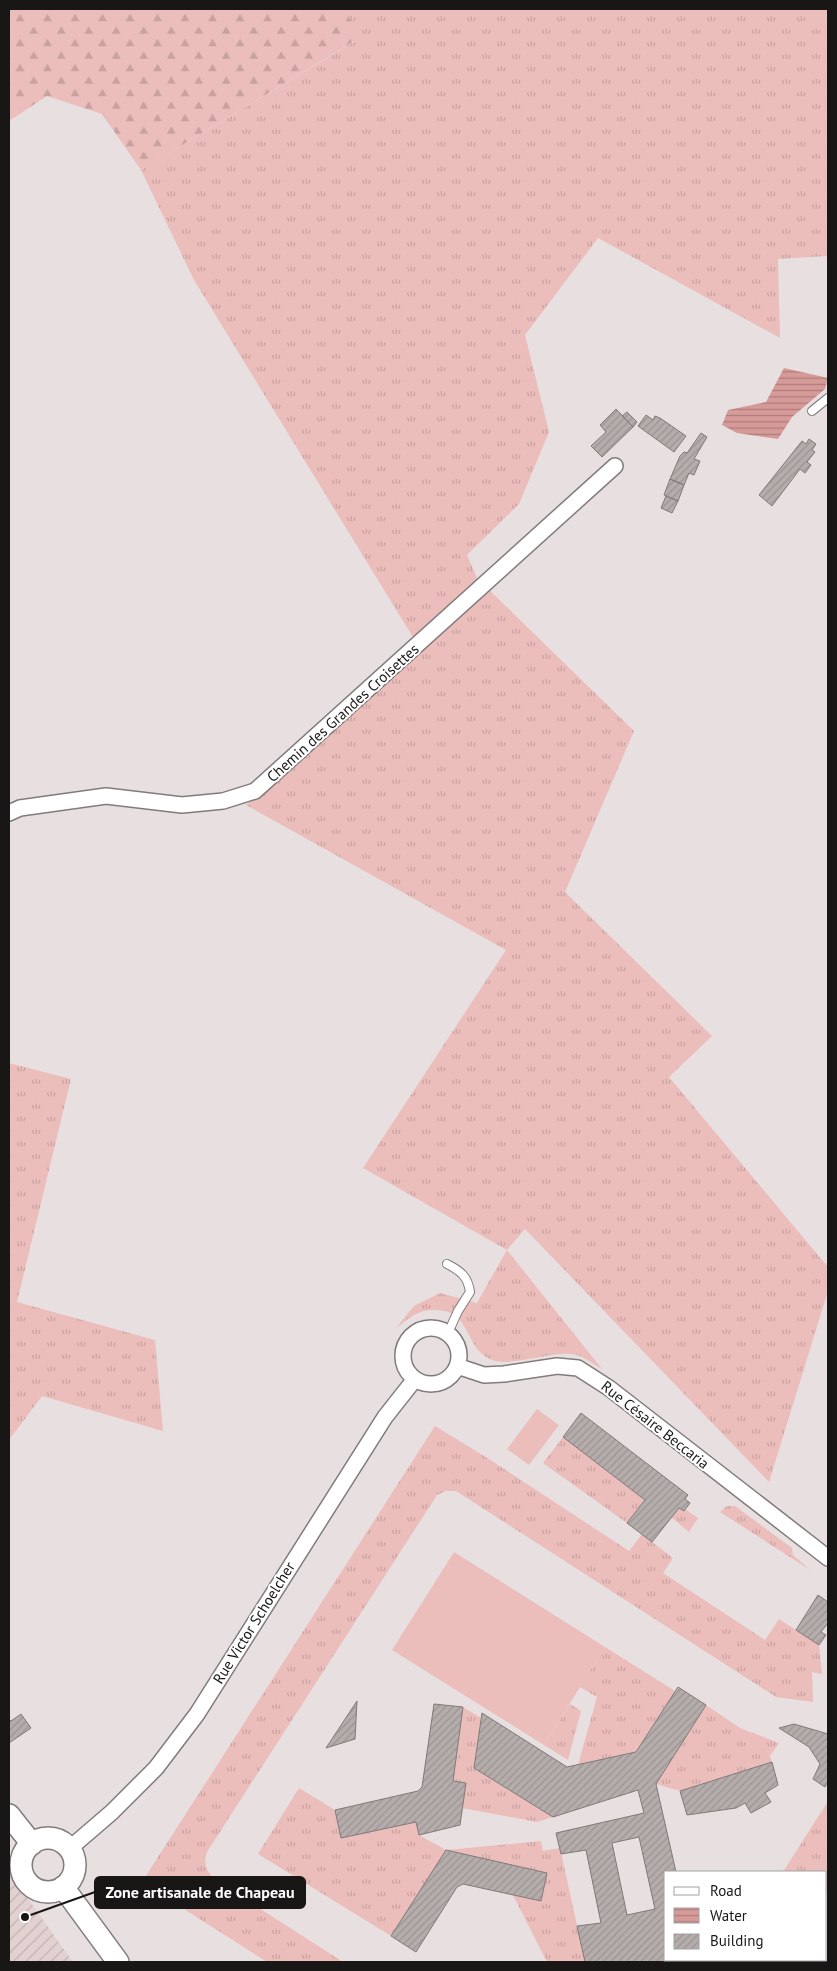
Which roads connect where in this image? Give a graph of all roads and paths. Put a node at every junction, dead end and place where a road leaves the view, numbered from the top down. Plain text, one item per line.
1 (828, 398) edge
2 (812, 411) dead end
3 (616, 466) dead end
4 (9, 813) edge
5 (447, 1264) dead end
6 (448, 1334) junction
7 (457, 1366) junction
8 (415, 1378) junction
9 (828, 1558) edge
10 (9, 1815) edge
11 (32, 1844) junction
12 (69, 1849) junction
13 (63, 1887) junction
14 (118, 1962) edge

1 - 2 lane
3 - 4 street, Chemin des Grandes Croisettes
5 - 6 lane
6 - 7 street
6 - 8 street
7 - 8 street
7 - 9 street, Rue Césaire Beccaria
8 - 12 street, Rue Victor Schoelcher
10 - 11 main road
11 - 12 main road
11 - 13 main road
12 - 13 main road
13 - 14 main road

